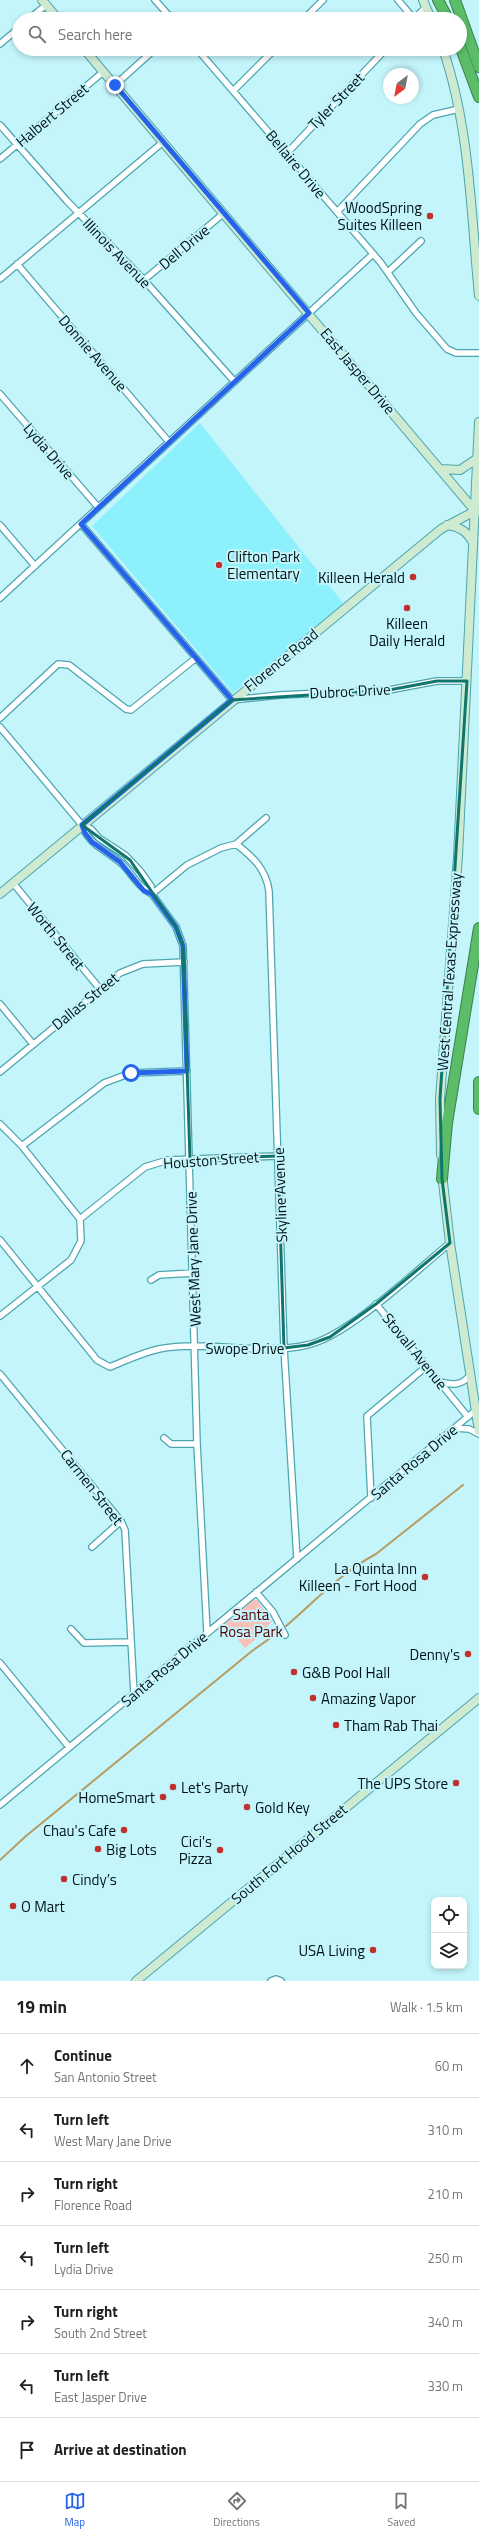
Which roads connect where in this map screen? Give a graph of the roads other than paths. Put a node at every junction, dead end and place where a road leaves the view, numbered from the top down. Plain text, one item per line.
1 (155, 0) edge
2 (323, 0) edge
3 (398, 0) edge
4 (438, 0) edge
5 (455, 0) edge
6 (44, 2) edge
7 (35, 12) edge
8 (52, 12) edge
9 (166, 12) edge
10 (311, 12) edge
11 (408, 12) edge
12 (444, 12) edge
13 (459, 12) edge
14 (12, 34) edge
15 (467, 34) edge
16 (0, 44) edge
17 (90, 56) edge
18 (147, 56) edge
19 (203, 56) edge
20 (268, 56) edge
21 (379, 56) edge
22 (445, 56) edge
23 (464, 56) edge
24 (479, 67) edge
25 (103, 72) junction
26 (115, 85) junction
27 (233, 91) junction
28 (479, 96) edge
29 (459, 109) junction
30 (0, 125) edge
31 (163, 142) junction
32 (17, 145) junction
33 (287, 153) junction
34 (0, 159) edge
35 (337, 212) junction
36 (79, 213) junction
37 (224, 213) junction
38 (421, 240) dead end
39 (373, 254) junction
40 (17, 264) junction
41 (388, 272) junction
42 (0, 279) edge
43 (144, 280) junction
44 (479, 296) edge
45 (309, 313) junction
46 (479, 353) edge
47 (234, 381) junction
48 (0, 394) edge
49 (479, 422) edge
50 (169, 442) junction
51 (478, 458) edge
52 (441, 469) junction
53 (98, 507) junction
54 (477, 513) edge
55 (81, 524) junction
56 (0, 525) edge
57 (446, 525) junction
58 (474, 543) junction
59 (35, 566) junction
60 (0, 598) edge
61 (196, 658) junction
62 (467, 681) junction
63 (232, 700) junction
64 (0, 718) edge
65 (0, 727) edge
66 (266, 818) dead end
67 (82, 825) junction
68 (236, 844) junction
69 (125, 856) junction
70 (120, 862) junction
71 (13, 883) junction
72 (0, 894) edge
73 (152, 894) junction
74 (479, 928) edge
75 (184, 962) junction
76 (100, 989) junction
77 (0, 1004) edge
78 (33, 1044) junction
79 (187, 1071) junction
80 (0, 1072) edge
81 (479, 1082) edge
82 (479, 1109) edge
83 (0, 1124) edge
84 (22, 1146) junction
85 (278, 1156) junction
86 (190, 1158) junction
87 (442, 1179) junction
88 (80, 1219) junction
89 (0, 1240) edge
90 (450, 1243) junction
91 (193, 1273) junction
92 (151, 1280) dead end
93 (38, 1286) junction
94 (376, 1304) junction
95 (0, 1316) edge
96 (195, 1348) junction
97 (284, 1348) junction
98 (427, 1366) junction
99 (0, 1374) edge
100 (470, 1375) junction
101 (440, 1382) junction
102 (476, 1410) junction
103 (468, 1417) junction
104 (455, 1428) junction
105 (479, 1432) edge
106 (164, 1438) dead end
107 (198, 1444) junction
108 (371, 1498) junction
109 (121, 1521) junction
110 (92, 1547) dead end
111 (297, 1559) junction
112 (256, 1592) junction
113 (70, 1629) dead end
114 (207, 1632) junction
115 (285, 1635) dead end
116 (131, 1642) junction
117 (0, 1663) edge
118 (134, 1694) junction
119 (479, 1698) edge
120 (69, 1748) junction
121 (0, 1795) edge
122 (2, 1803) edge
123 (136, 1981) edge
124 (271, 1981) edge
125 (281, 1981) edge

1 - 9 street
2 - 10 street
3 - 11 street
4 - 12 highway
5 - 13 highway
6 - 7 street
6 - 8 main road
14 - 16 street
15 - 24 highway
17 - 25 main road, East Jasper Drive
18 - 26 street
19 - 27 street, Bellaire Drive
20 - 27 street
21 - 33 street, Tyler Street
22 - 29 main road
23 - 28 highway
25 - 26 main road, East Jasper Drive
25 - 32 street, Halbert Street
26 - 31 main road, East Jasper Drive
27 - 33 street, Bellaire Drive
29 - 35 street
29 - 44 main road
30 - 32 street, Illinois Avenue
31 - 36 street
31 - 37 main road, East Jasper Drive
32 - 34 street, Halbert Street
32 - 36 street, Illinois Avenue
33 - 35 street, Bellaire Drive
35 - 39 street, Bellaire Drive
36 - 40 street
36 - 43 street, Illinois Avenue
37 - 43 street, Dell Drive
37 - 45 main road, East Jasper Drive
38 - 41 street
39 - 41 street, Bellaire Drive
39 - 45 street
40 - 42 street
40 - 50 street, Donnie Avenue
41 - 46 street, Bellaire Drive
43 - 47 street, Illinois Avenue
45 - 47 street
45 - 52 main road, East Jasper Drive
47 - 50 street
48 - 53 street, Lydia Drive
49 - 51 main road, West Central Texas Expressway
50 - 53 street
51 - 52 main road
51 - 54 main road, West Central Texas Expressway
52 - 54 main road, East Jasper Drive
53 - 55 street
54 - 57 main road, Florence Road
54 - 58 main road, West Central Texas Expressway
55 - 59 street
55 - 61 street
56 - 59 street
57 - 58 main road
57 - 63 main road, Florence Road
58 - 62 main road, West Central Texas Expressway
59 - 60 street
61 - 63 street
61 - 64 street
62 - 63 street, Dubroc Drive
62 - 87 main road, West Central Texas Expressway
63 - 67 main road, Florence Road
65 - 67 street, West Mary Jane Drive
66 - 68 street
67 - 69 street, West Mary Jane Drive
67 - 70 street, West Mary Jane Drive
67 - 71 main road, Florence Road
68 - 73 street
68 - 85 street, Skyline Avenue
69 - 70 street
69 - 73 street, West Mary Jane Drive
70 - 73 street, West Mary Jane Drive
71 - 72 main road, Florence Road
71 - 76 street, Worth Street
73 - 75 street, West Mary Jane Drive
74 - 87 highway
75 - 76 street, Dallas Street
75 - 79 street, West Mary Jane Drive
76 - 78 street, Dallas Street
77 - 78 street
78 - 80 street, Dallas Street
79 - 84 street
79 - 86 street, West Mary Jane Drive
81 - 82 highway
83 - 84 street
84 - 88 street
85 - 86 street, Houston Street
85 - 97 street, Skyline Avenue
86 - 88 street, Houston Street
86 - 91 street, West Mary Jane Drive
87 - 90 main road, West Central Texas Expressway
88 - 93 street
89 - 93 street
90 - 94 street, Stovall Avenue
90 - 100 main road, West Central Texas Expressway
91 - 92 street
91 - 96 street, West Mary Jane Drive
93 - 95 street
93 - 96 street, Swope Drive
94 - 97 street, Swope Drive
94 - 98 street, Stovall Avenue
96 - 97 street, Swope Drive
96 - 107 street, West Mary Jane Drive
97 - 111 street, Skyline Avenue
98 - 101 street, Stovall Avenue
98 - 108 street
99 - 109 street, Carmen Street
100 - 101 street
100 - 102 main road, West Central Texas Expressway
101 - 103 street, Stovall Avenue
102 - 103 street, Santa Rosa Drive
102 - 105 main road, West Central Texas Expressway
103 - 104 street, Santa Rosa Drive
104 - 105 street
104 - 108 street, Santa Rosa Drive
106 - 107 street
107 - 114 street, West Mary Jane Drive
108 - 111 street, Santa Rosa Drive
109 - 110 street
109 - 116 street, Carmen Street
111 - 112 street, Santa Rosa Drive
112 - 114 street, Santa Rosa Drive
112 - 115 street
113 - 116 street
114 - 118 street, Santa Rosa Drive
116 - 118 street, Carmen Street
117 - 120 street
118 - 120 street, Santa Rosa Drive
119 - 123 main road, South Fort Hood Street
120 - 122 street, Santa Rosa Drive
121 - 122 street
124 - 125 street

